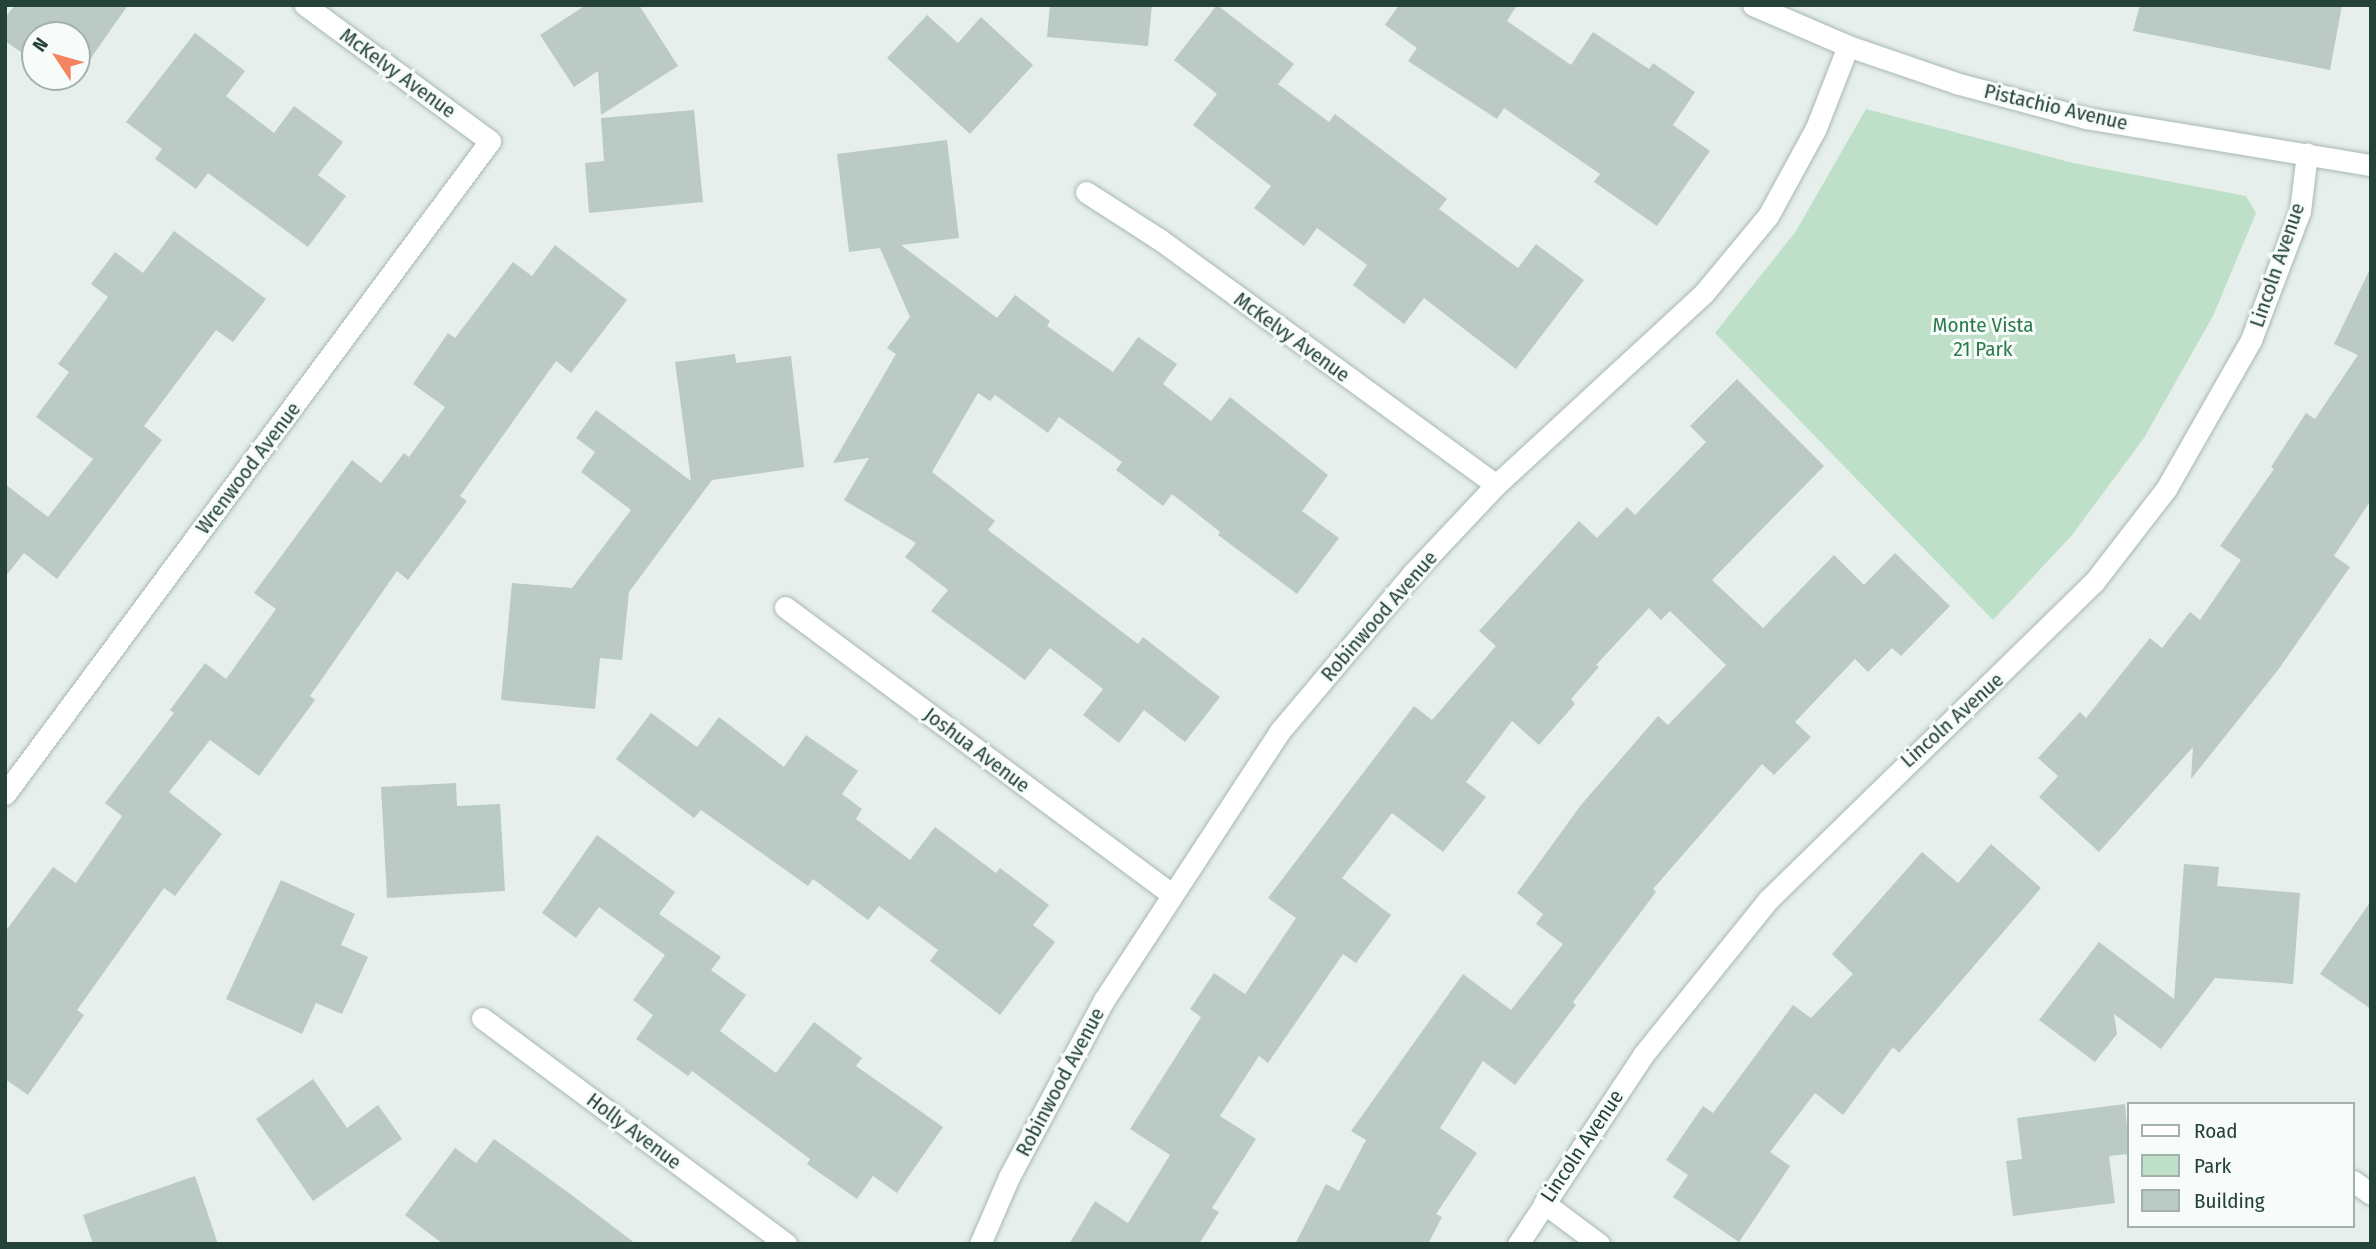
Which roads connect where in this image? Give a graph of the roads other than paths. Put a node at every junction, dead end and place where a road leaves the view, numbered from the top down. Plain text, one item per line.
1 (305, 5) edge
2 (1753, 5) edge
3 (1848, 46) junction
4 (491, 141) joint
5 (2307, 153) junction
6 (2371, 165) edge
7 (1086, 192) dead end
8 (1496, 485) junction
9 (785, 607) dead end
10 (5, 794) edge
11 (1170, 893) junction
12 (482, 1017) dead end
13 (2355, 1182) edge
14 (2371, 1194) edge
15 (1544, 1203) junction
16 (786, 1244) edge
17 (980, 1244) edge
18 (1518, 1244) edge
19 (1599, 1244) edge

1 - 4 street, McKelvy Avenue
2 - 3 street, Pistachio Avenue
3 - 5 street, Pistachio Avenue
3 - 8 street, Robinwood Avenue
4 - 10 street, Wrenwood Avenue
5 - 6 street, Pistachio Avenue
5 - 15 street, Lincoln Avenue
7 - 8 street, McKelvy Avenue
8 - 11 street, Robinwood Avenue
9 - 11 street, Joshua Avenue
11 - 17 street, Robinwood Avenue
12 - 16 street, Holly Avenue
13 - 14 street
15 - 18 street, Lincoln Avenue
15 - 19 street

